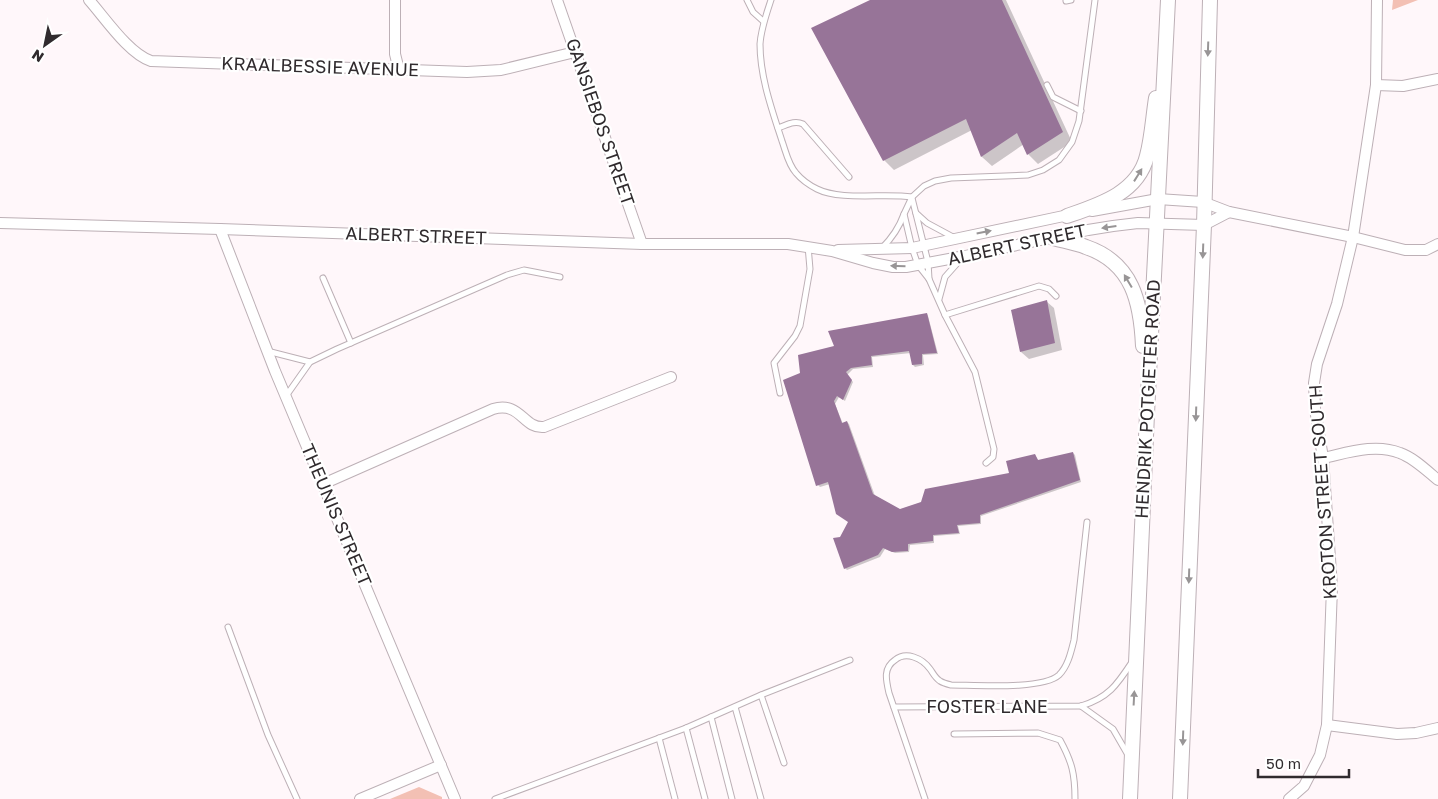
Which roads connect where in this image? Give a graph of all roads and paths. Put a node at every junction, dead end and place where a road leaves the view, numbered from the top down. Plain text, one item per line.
1 (89, 0) edge
2 (395, 0) edge
3 (558, 0) edge
4 (747, 0) edge
5 (771, 0) edge
6 (1094, 0) edge
7 (1168, 0) edge
8 (1210, 0) edge
9 (1377, 0) edge
10 (1168, 16) junction
11 (763, 21) junction
12 (575, 52) junction
13 (399, 70) junction
14 (1438, 79) edge
15 (1047, 85) dead end
16 (1376, 85) junction
17 (1081, 110) junction
18 (778, 128) junction
19 (849, 177) dead end
20 (912, 197) junction
21 (1158, 200) junction
22 (1203, 202) junction
23 (1229, 212) junction
24 (916, 213) junction
25 (904, 214) junction
26 (1067, 216) junction
27 (0, 224) edge
28 (1157, 224) junction
29 (1204, 225) junction
30 (220, 229) junction
31 (1353, 237) junction
32 (954, 238) junction
33 (1053, 238) junction
34 (642, 244) junction
35 (1438, 244) edge
36 (924, 245) junction
37 (808, 246) junction
38 (882, 248) junction
39 (912, 248) junction
40 (832, 251) junction
41 (964, 256) junction
42 (923, 264) junction
43 (560, 277) dead end
44 (323, 278) dead end
45 (930, 279) junction
46 (1056, 296) dead end
47 (939, 300) junction
48 (945, 315) junction
49 (351, 343) junction
50 (267, 351) junction
51 (310, 362) junction
52 (672, 376) dead end
53 (780, 393) dead end
54 (286, 396) junction
55 (1147, 414) junction
56 (1323, 458) junction
57 (986, 463) dead end
58 (1438, 480) edge
59 (323, 484) junction
60 (1087, 522) dead end
61 (228, 628) dead end
62 (1137, 655) junction
63 (850, 660) dead end
64 (761, 695) junction
65 (1080, 706) junction
66 (735, 707) junction
67 (894, 708) junction
68 (711, 717) junction
69 (1326, 724) junction
70 (686, 728) junction
71 (1438, 728) edge
72 (954, 734) dead end
73 (659, 738) junction
74 (1130, 760) junction
75 (784, 762) dead end
76 (441, 765) junction
77 (297, 799) edge
78 (360, 799) edge
79 (455, 799) edge
80 (495, 799) edge
81 (675, 799) edge
82 (705, 799) edge
83 (732, 799) edge
84 (761, 799) edge
85 (925, 799) edge
86 (1075, 799) edge
87 (1130, 799) edge
88 (1180, 799) edge
89 (1289, 799) edge

1 - 13 street, KRAALBESSIE AVENUE
2 - 13 street
3 - 12 street, GANSIEBOS STREET
4 - 11 lane
5 - 11 lane
6 - 17 lane
7 - 10 main road, HENDRIK POTGIETER ROAD
8 -> 22 main road
9 - 16 street, KROTON STREET SOUTH
10 - 21 main road, HENDRIK POTGIETER ROAD
26 -> 10 main road
11 - 18 lane
12 - 13 street, KRAALBESSIE AVENUE
12 - 34 street, GANSIEBOS STREET
14 - 16 street
15 - 17 lane
16 - 31 street, KROTON STREET SOUTH
17 - 20 lane
18 - 19 lane
18 - 20 lane
20 - 24 lane
20 - 25 lane
21 - 22 street, ALBERT STREET
21 - 26 street, ALBERT STREET
21 - 28 main road, HENDRIK POTGIETER ROAD
22 - 23 street, ALBERT STREET
22 - 29 main road
23 - 29 street
23 - 31 street, ALBERT STREET
24 - 32 lane
24 - 36 lane
25 - 38 lane
25 - 39 lane
32 -> 26 street, ALBERT STREET
27 - 30 street, ALBERT STREET
28 - 29 street, ALBERT STREET
28 -> 33 street, ALBERT STREET
28 - 55 main road, HENDRIK POTGIETER ROAD
29 -> 88 main road
30 - 34 street, ALBERT STREET
30 - 50 street, THEUNIS STREET
31 - 35 street, ALBERT STREET
31 - 56 street, KROTON STREET SOUTH
32 - 36 street, ALBERT STREET
33 - 41 street, ALBERT STREET
55 -> 33 main road
34 - 37 street, ALBERT STREET
36 - 39 street, ALBERT STREET
36 - 42 lane
37 - 40 street, ALBERT STREET
37 - 53 lane
38 - 39 street, ALBERT STREET
38 - 40 street, ALBERT STREET
39 - 42 lane
42 -> 40 street, ALBERT STREET
41 - 42 street, ALBERT STREET
41 - 47 lane
42 - 45 lane
42 - 45 lane
43 - 49 lane
44 - 49 lane
45 - 47 lane
46 - 48 lane
47 - 48 lane
48 - 57 lane
49 - 51 lane
50 - 51 lane
50 - 54 street, THEUNIS STREET
51 - 54 lane
52 - 59 street
54 - 59 street, THEUNIS STREET
55 - 62 main road, HENDRIK POTGIETER ROAD
56 - 58 street
56 - 69 street, KROTON STREET SOUTH
59 - 76 street, THEUNIS STREET
60 - 67 lane
61 - 77 lane
62 - 65 lane, FOSTER LANE
74 -> 62 main road, HENDRIK POTGIETER ROAD
63 - 64 lane
64 - 66 lane
64 - 75 lane
65 - 67 lane, FOSTER LANE
65 - 74 lane
66 - 68 lane
66 - 84 lane
67 - 85 lane
68 - 70 lane
68 - 83 lane
69 - 71 street
69 - 89 street, KROTON STREET SOUTH
70 - 73 lane
70 - 82 lane
72 - 86 lane
73 - 80 lane
73 - 81 lane
74 - 87 main road, HENDRIK POTGIETER ROAD
76 - 78 street
76 - 79 street, THEUNIS STREET

